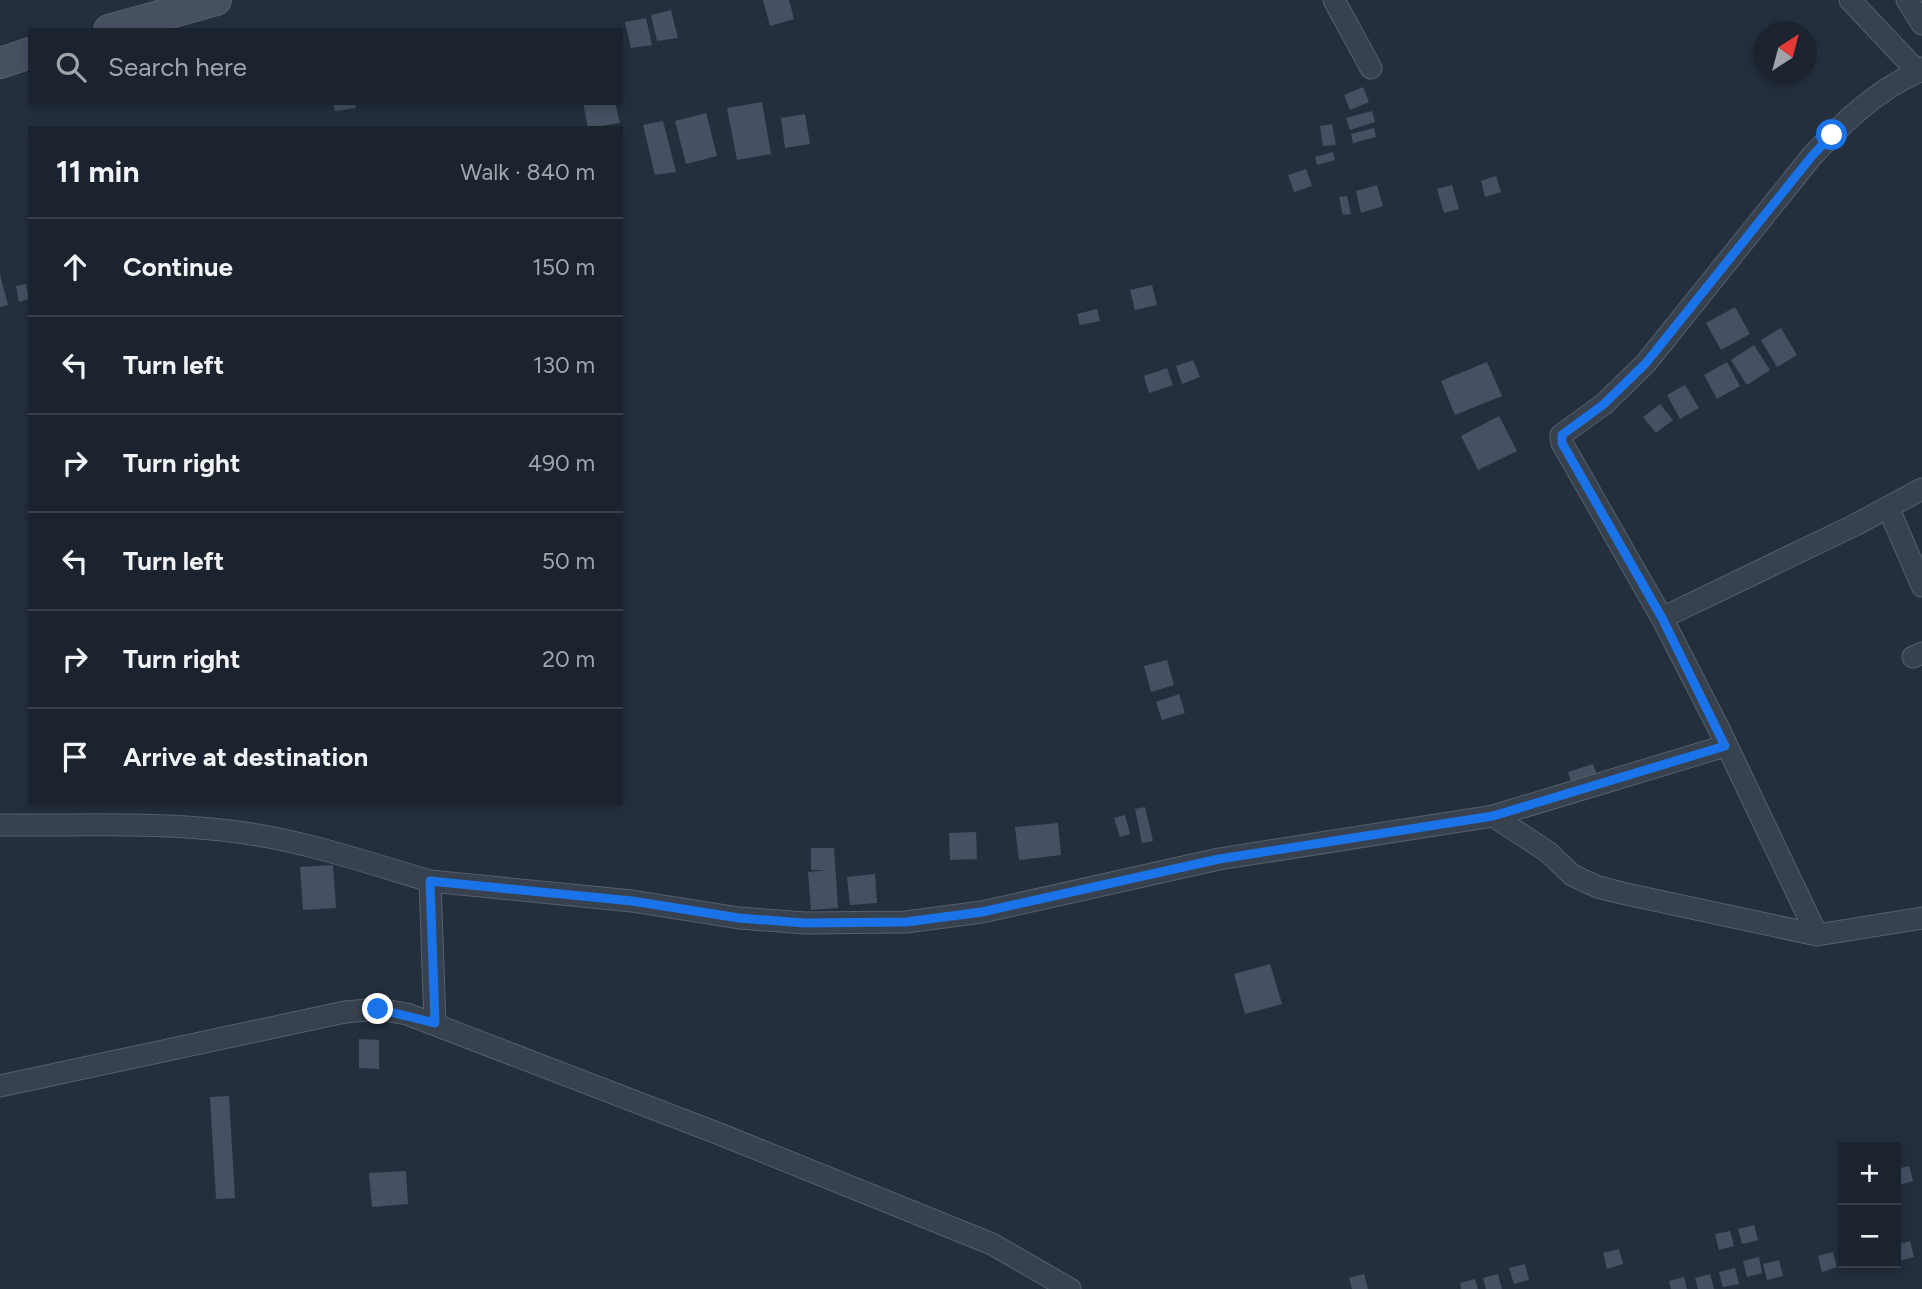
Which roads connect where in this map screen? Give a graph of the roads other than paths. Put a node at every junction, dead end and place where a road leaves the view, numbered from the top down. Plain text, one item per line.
1 (216, 0) edge
2 (1334, 0) edge
3 (1850, 0) edge
4 (1908, 0) edge
5 (1922, 24) edge
6 (116, 28) edge
7 (28, 54) edge
8 (0, 63) edge
9 (1371, 68) dead end
10 (1920, 70) edge
11 (1922, 489) edge
12 (1888, 507) junction
13 (1922, 586) edge
14 (1662, 618) junction
15 (1725, 746) junction
16 (1493, 816) junction
17 (0, 825) edge
18 (430, 881) junction
19 (1922, 918) edge
20 (1817, 935) junction
21 (435, 1023) junction
22 (0, 1086) edge
23 (1070, 1289) edge

1 - 6 street
2 - 9 street
3 - 10 street
4 - 5 street
7 - 8 street
10 - 14 street
11 - 12 street
12 - 13 street
12 - 14 street
14 - 15 street
15 - 16 street
15 - 20 street
16 - 18 street
16 - 20 street
17 - 18 street
18 - 21 street
19 - 20 street
21 - 22 street
21 - 23 street

